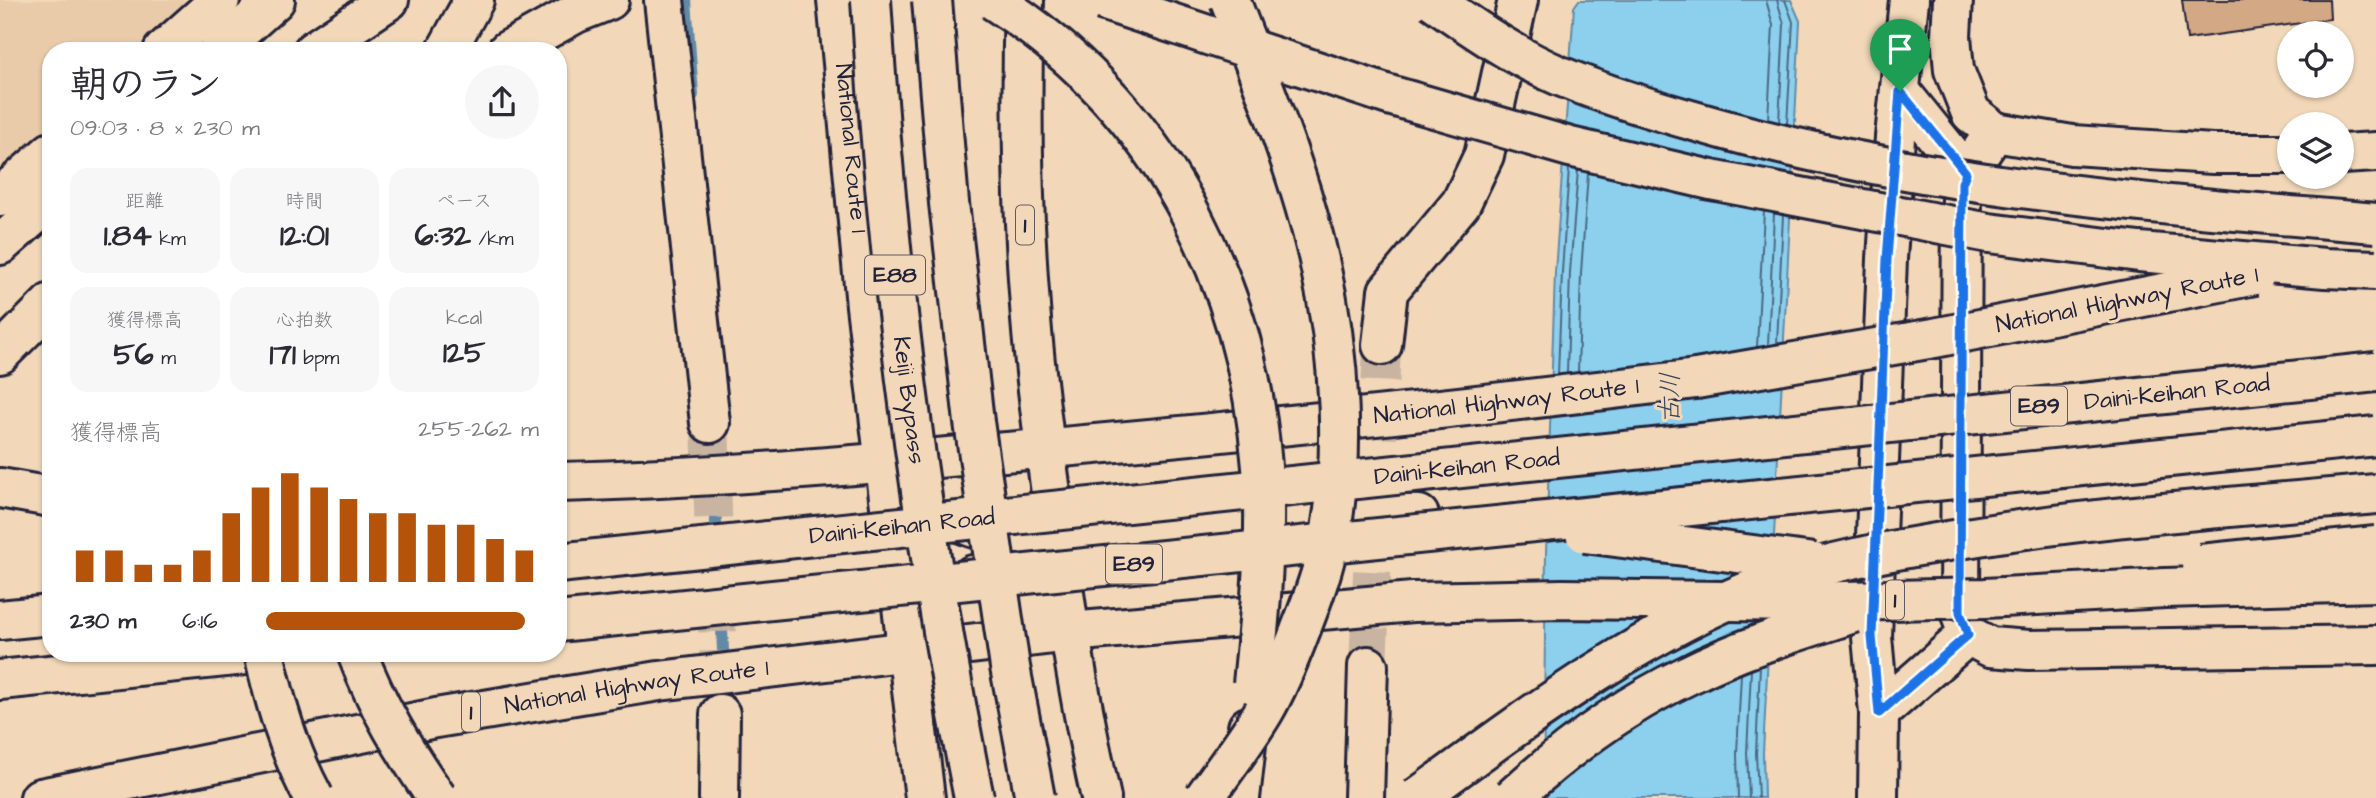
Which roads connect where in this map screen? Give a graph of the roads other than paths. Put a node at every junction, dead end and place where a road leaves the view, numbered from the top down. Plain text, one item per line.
1 (220, 0) edge
2 (275, 0) edge
3 (389, 0) edge
4 (474, 0) edge
5 (609, 0) edge
6 (664, 0) edge
7 (837, 0) edge
8 (871, 0) edge
9 (932, 0) edge
10 (992, 0) edge
11 (1024, 0) edge
12 (1102, 0) edge
13 (1230, 0) edge
14 (1433, 0) edge
15 (1518, 0) edge
16 (1909, 0) edge
17 (1952, 0) edge
18 (173, 42) edge
19 (228, 42) edge
20 (326, 42) edge
21 (451, 42) edge
22 (523, 42) edge
23 (1900, 91) junction
24 (1994, 132) junction
25 (2376, 152) edge
26 (2354, 153) edge
27 (2277, 154) edge
28 (42, 160) edge
29 (1966, 173) junction
30 (0, 197) edge
31 (42, 208) edge
32 (2376, 223) edge
33 (0, 245) edge
34 (2376, 254) edge
35 (2376, 270) edge
36 (42, 312) edge
37 (1382, 345) tunnel mouth
38 (0, 354) edge
39 (2376, 372) edge
40 (710, 423) tunnel mouth
41 (2376, 436) edge
42 (1045, 449) junction
43 (884, 463) junction
44 (0, 474) edge
45 (42, 475) edge
46 (567, 482) edge
47 (0, 488) edge
48 (2376, 494) edge
49 (42, 495) edge
50 (1056, 539) junction
51 (2376, 546) edge
52 (895, 558) junction
53 (567, 562) edge
54 (2376, 582) edge
55 (567, 583) edge
56 (2165, 588) junction
57 (42, 616) edge
58 (0, 620) edge
59 (567, 621) edge
60 (1070, 632) junction
61 (1968, 635) junction
62 (2376, 645) edge
63 (906, 652) junction
64 (177, 662) edge
65 (267, 662) edge
66 (360, 662) edge
67 (1368, 666) tunnel mouth
68 (0, 680) edge
69 (1879, 713) junction
70 (720, 714) tunnel mouth
71 (40, 798) edge
72 (314, 798) edge
73 (437, 798) edge
74 (719, 798) edge
75 (925, 798) edge
76 (974, 798) edge
77 (1035, 798) edge
78 (1101, 798) edge
79 (1204, 798) edge
80 (1240, 798) edge
81 (1364, 798) edge
82 (1417, 798) edge
83 (1512, 798) edge
84 (1878, 798) edge

1 - 18 main road
2 - 19 main road
3 - 20 main road
4 - 21 main road
5 - 22 main road
6 - 40 main road
7 - 43 main road, National Route 1
8 - 76 main road, Keiji Bypass / E88, bridge
9 - 77 main road, E88, bridge
10 - 80 main road, bridge
11 - 42 main road, 1
12 - 35 main road, bridge
13 - 79 main road, bridge
14 - 32 main road, bridge
15 - 37 main road
16 - 23 main road
17 - 24 main road
23 - 29 main road
23 - 69 main road
24 - 27 main road
24 - 29 main road
25 - 26 main road
28 - 30 main road
29 - 61 main road
31 - 33 main road
34 - 42 main road, National Highway Route 1, bridge
36 - 38 main road
39 - 53 main road, Daini-Keihan Road / E89, bridge
41 - 59 main road, E89, bridge
42 - 43 main road, National Highway Route 1
42 - 50 main road, 1
43 - 46 main road, National Highway Route 1
43 - 50 main road
43 - 52 main road
44 - 45 main road
47 - 49 main road
48 - 82 main road, bridge
50 - 56 main road, bridge
50 - 60 main road, 1
51 - 83 main road, bridge
52 - 55 main road
52 - 60 main road
52 - 63 main road
54 - 56 main road, National Highway Route 1 / 1, bridge
56 - 60 main road, National Highway Route 1 / 1, bridge
57 - 58 main road
60 - 63 main road, National Highway Route 1 / 1
60 - 78 main road, 1
61 - 62 main road
61 - 69 main road
63 - 71 main road, National Highway Route 1 / 1
63 - 75 main road
64 - 68 main road
65 - 72 main road, bridge
66 - 73 main road, bridge
67 - 81 main road
69 - 84 main road
70 - 74 main road

